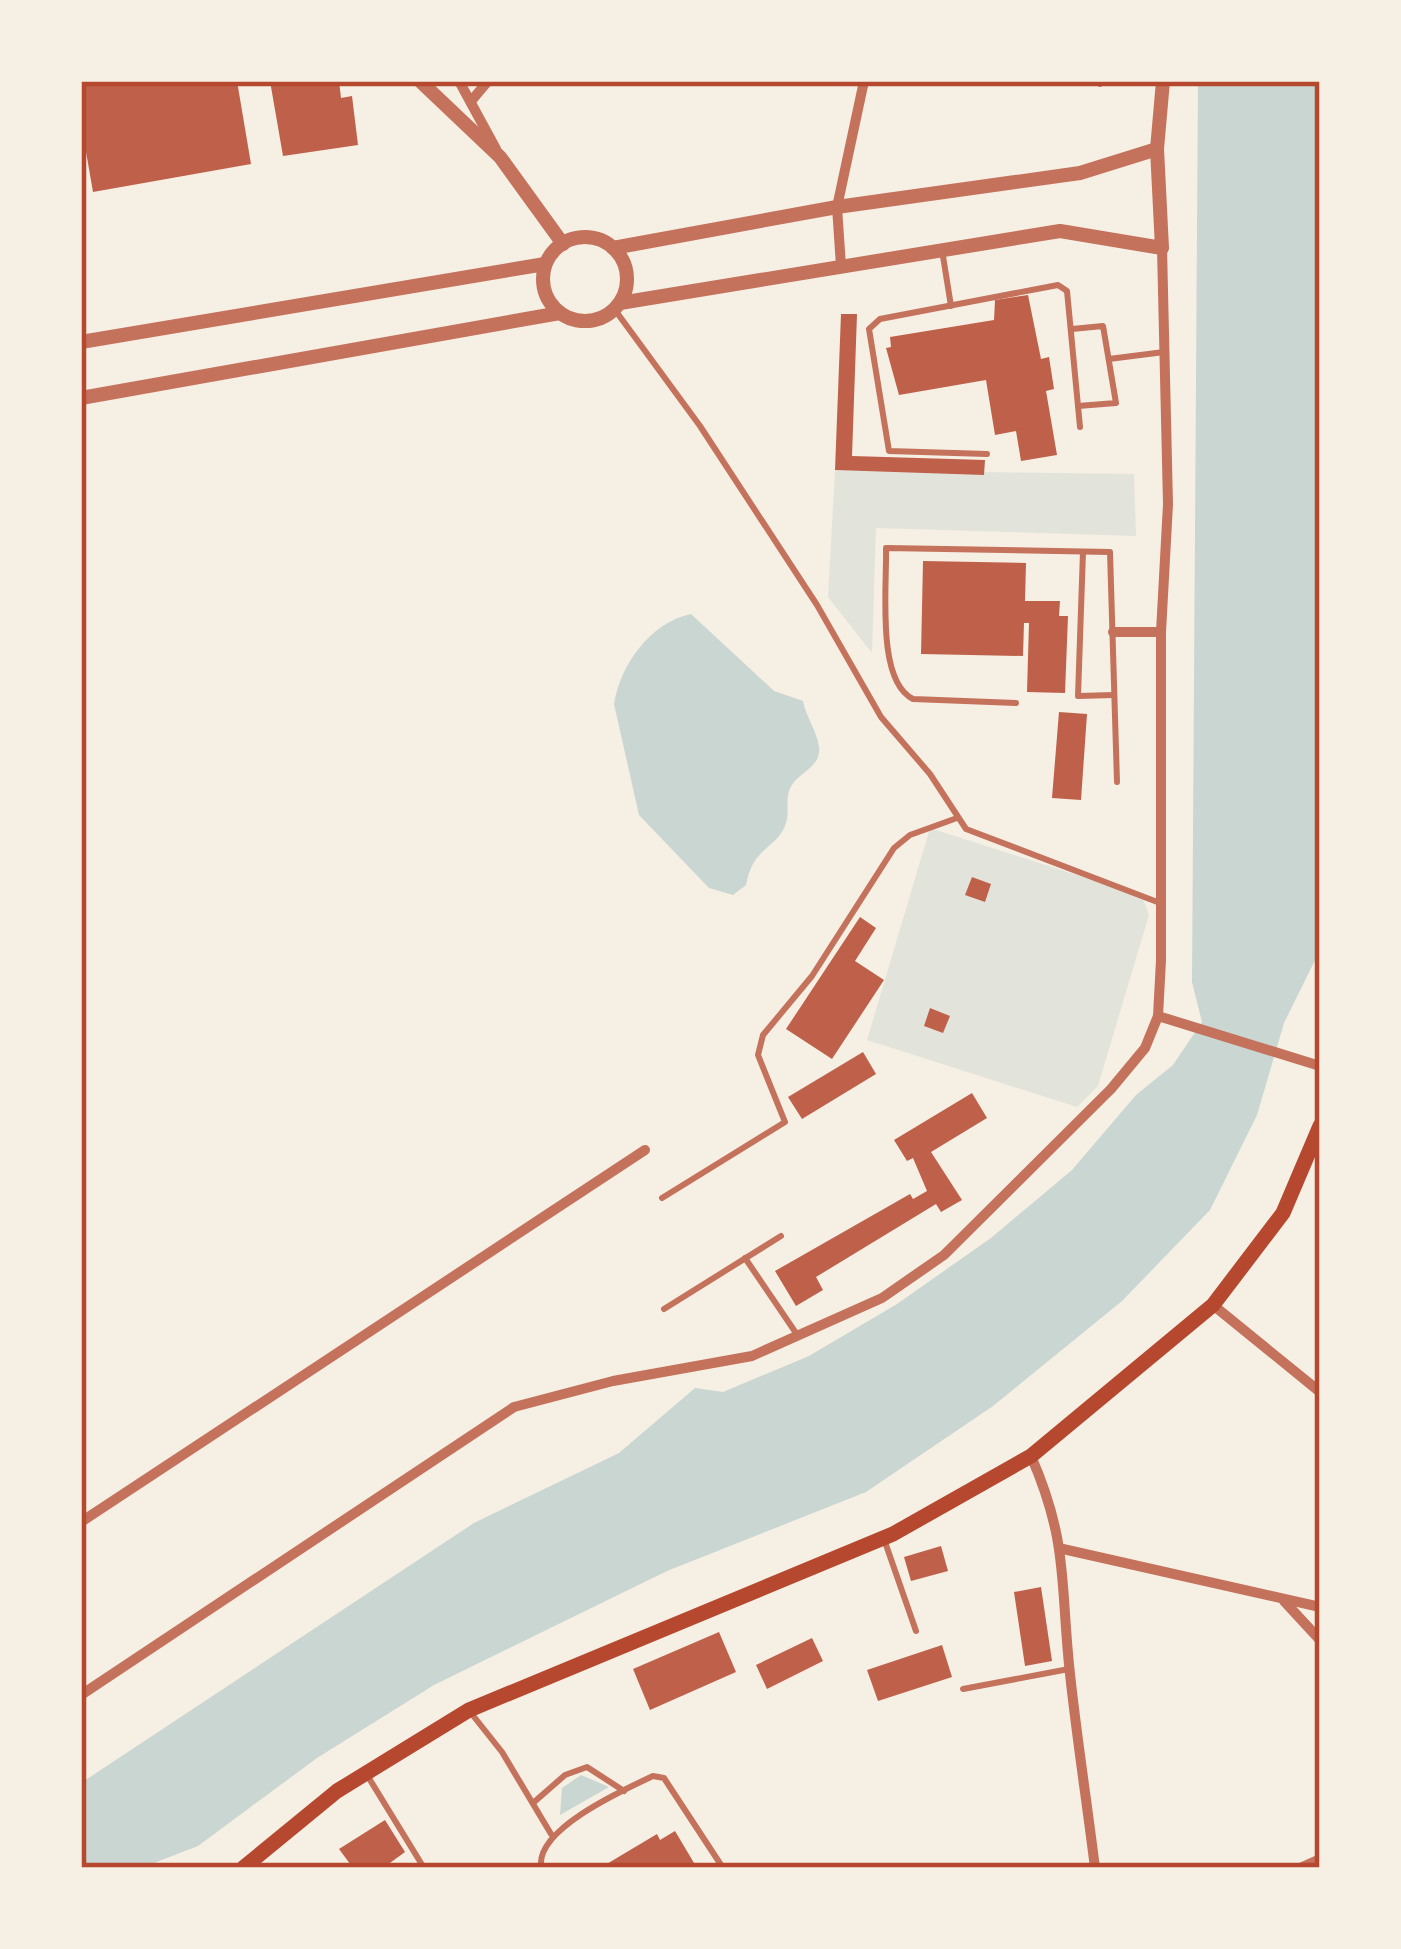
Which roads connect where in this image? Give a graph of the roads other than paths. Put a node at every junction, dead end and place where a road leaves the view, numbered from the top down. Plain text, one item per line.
1 (420, 81) edge
2 (459, 81) edge
3 (488, 81) edge
4 (864, 81) edge
5 (1163, 81) edge
6 (472, 100) junction
7 (1157, 149) junction
8 (500, 158) junction
9 (837, 207) junction
10 (563, 244) junction
11 (613, 248) junction
12 (1162, 248) junction
13 (942, 250) junction
14 (545, 264) junction
15 (841, 266) junction
16 (618, 306) junction
17 (951, 306) junction
18 (560, 313) junction
19 (1071, 329) junction
20 (81, 342) edge
21 (1164, 352) junction
22 (1109, 358) junction
23 (81, 398) edge
24 (1078, 406) junction
25 (1080, 427) dead end
26 (987, 454) dead end
27 (1083, 552) junction
28 (1112, 632) junction
29 (1161, 632) junction
30 (1114, 695) junction
31 (1016, 704) dead end
32 (1117, 782) dead end
33 (957, 818) junction
34 (1162, 904) junction
35 (1158, 1016) junction
36 (1320, 1066) edge
37 (1320, 1126) edge
38 (645, 1150) dead end
39 (662, 1198) dead end
40 (781, 1236) dead end
41 (745, 1258) junction
42 (1213, 1305) junction
43 (664, 1309) dead end
44 (800, 1339) junction
45 (1320, 1392) edge
46 (1031, 1456) junction
47 (81, 1522) edge
48 (884, 1538) junction
49 (1063, 1549) junction
50 (1282, 1598) junction
51 (1320, 1607) edge
52 (916, 1631) dead end
53 (1320, 1640) edge
54 (1069, 1669) junction
55 (963, 1689) dead end
56 (81, 1695) edge
57 (469, 1711) junction
58 (367, 1775) junction
59 (624, 1791) junction
60 (533, 1804) junction
61 (551, 1834) junction
62 (1320, 1859) edge
63 (541, 1866) edge
64 (243, 1868) edge
65 (424, 1868) edge
66 (723, 1868) edge
67 (1095, 1868) edge
68 (1300, 1868) edge

1 - 8 street
2 - 6 street
3 - 6 street
4 - 9 street
5 - 7 street
6 - 8 street
7 - 9 street
7 - 12 street
8 - 10 street
9 - 11 street
9 - 15 street
10 - 11 street
10 - 14 street
11 - 16 street
12 - 13 street
12 - 21 street
13 - 15 street
13 - 17 lane
14 - 18 street
14 - 20 street
15 - 16 street
16 - 18 street
16 - 33 lane
17 - 19 lane
17 - 26 lane
18 - 23 street
19 - 22 lane
19 - 24 lane
21 - 22 lane
21 - 29 street
22 - 24 lane
24 - 25 lane
27 - 28 lane
27 - 30 lane
27 - 31 lane
28 - 29 street
28 - 30 lane
29 - 34 street
30 - 32 lane
33 - 34 lane
33 - 39 lane
34 - 35 street
35 - 36 street
35 - 44 street
37 - 42 main road
38 - 47 street
40 - 41 lane
41 - 43 lane
41 - 44 lane
42 - 45 street
42 - 46 main road
44 - 56 street
46 - 48 main road
46 - 49 street
48 - 52 lane
48 - 57 main road
49 - 50 street
49 - 54 street
50 - 51 street
50 - 53 street
54 - 55 lane
54 - 67 street
57 - 58 main road
57 - 60 lane
58 - 64 main road
58 - 65 lane
59 - 60 lane
59 - 61 lane
59 - 66 lane
60 - 61 lane
61 - 63 lane
62 - 68 street

